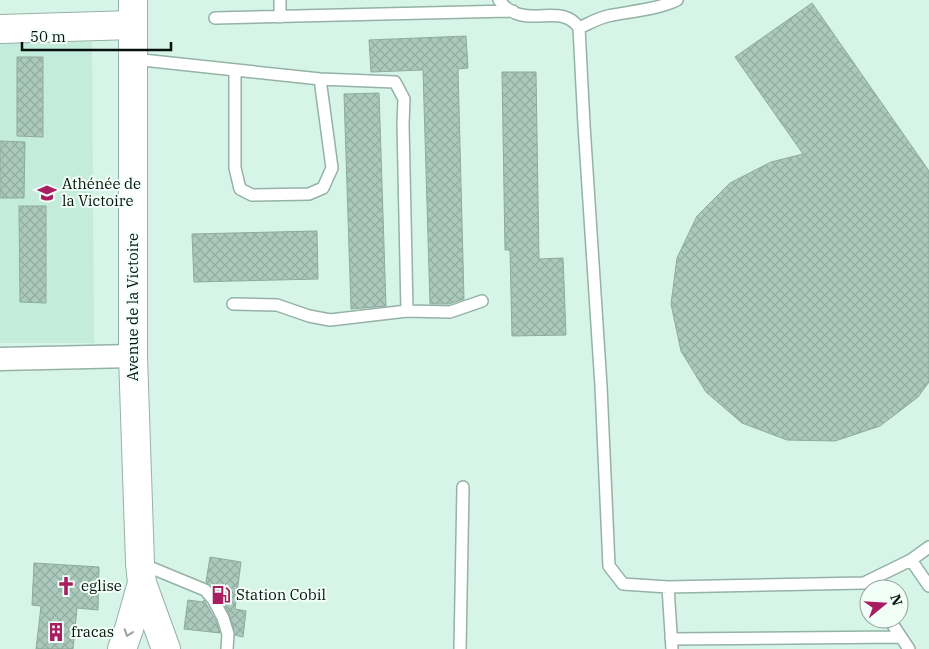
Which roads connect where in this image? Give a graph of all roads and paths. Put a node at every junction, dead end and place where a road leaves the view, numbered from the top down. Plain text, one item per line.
1 (280, 0) edge
2 (499, 0) edge
3 (677, 0) edge
4 (513, 11) junction
5 (133, 13) edge
6 (280, 17) junction
7 (215, 18) dead end
8 (579, 28) junction
9 (0, 29) edge
10 (133, 59) junction
11 (236, 70) junction
12 (320, 79) junction
13 (482, 301) dead end
14 (233, 304) dead end
15 (407, 311) junction
16 (133, 356) junction
17 (0, 359) edge
18 (463, 487) dead end
19 (929, 547) edge
20 (911, 560) junction
21 (141, 573) junction
22 (879, 579) edge
23 (859, 586) edge
24 (929, 586) edge
25 (668, 587) junction
26 (896, 629) edge
27 (901, 637) junction
28 (672, 644) edge
29 (122, 649) edge
30 (166, 649) edge
31 (227, 649) edge
32 (460, 649) edge
33 (909, 649) edge

1 - 6 lane
2 - 4 lane
3 - 8 lane
4 - 6 lane
4 - 8 lane
5 - 9 main road
5 - 10 main road, Avenue de la Victoire
6 - 7 lane
8 - 25 lane
10 - 11 lane
10 - 16 main road, Avenue de la Victoire
11 - 12 lane
11 - 12 lane
12 - 15 lane
13 - 15 lane
14 - 15 lane
16 - 17 street
16 - 21 main road, Avenue de la Victoire
18 - 32 lane
19 - 20 lane
20 - 22 lane
20 - 24 lane
21 -> 29 main road
21 - 30 main road
21 - 31 lane
23 - 25 lane
25 - 28 lane
26 - 27 lane
27 - 28 lane
27 - 33 lane

